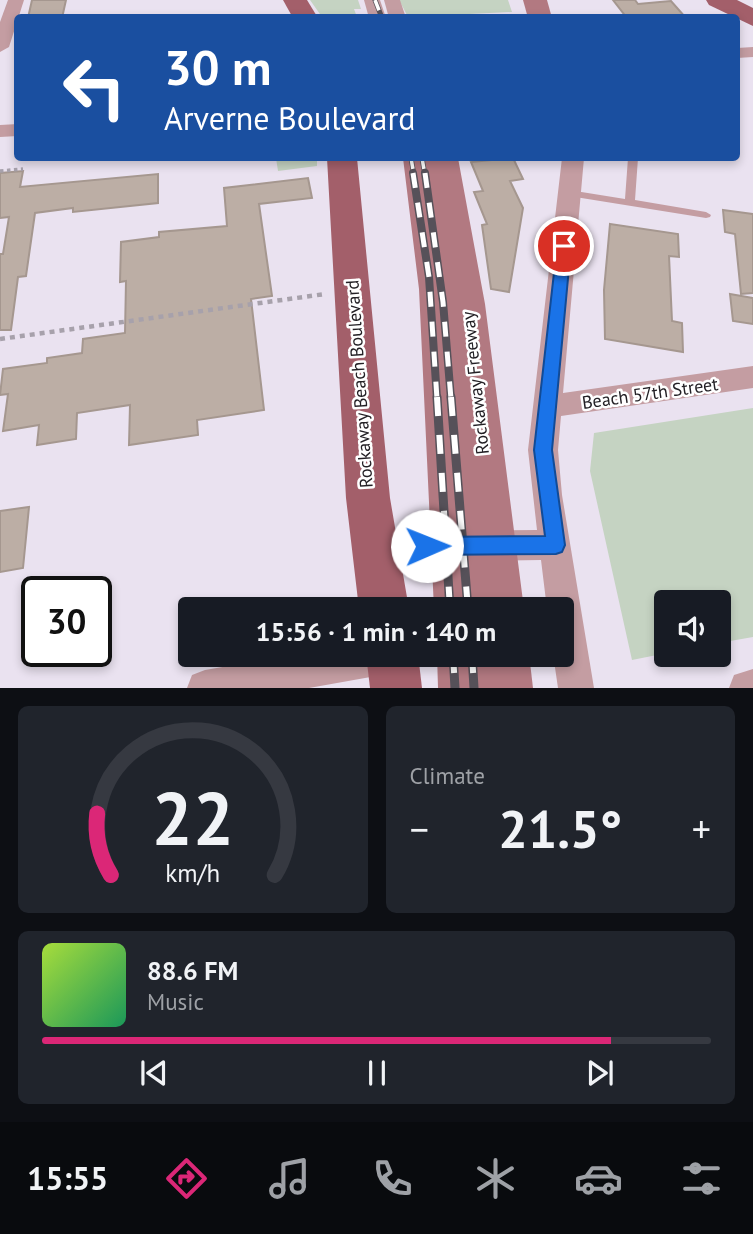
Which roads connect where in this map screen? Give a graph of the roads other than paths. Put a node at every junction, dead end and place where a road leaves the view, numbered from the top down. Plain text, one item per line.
1 (16, 0) edge
2 (718, 0) edge
3 (753, 18) edge
4 (0, 49) edge
5 (342, 161) edge
6 (417, 161) edge
7 (444, 161) edge
8 (573, 161) edge
9 (633, 161) edge
10 (569, 193) junction
11 (630, 203) junction
12 (706, 215) dead end
13 (753, 377) edge
14 (547, 407) junction
15 (473, 545) junction
16 (556, 545) junction
17 (374, 547) junction
18 (383, 597) edge
19 (461, 597) edge
20 (494, 597) edge
21 (314, 667) edge
22 (462, 667) edge
23 (506, 667) edge
24 (753, 687) edge
25 (205, 688) edge
26 (463, 688) edge
27 (508, 688) edge
28 (576, 688) edge
29 (747, 688) edge

1 - 4 street
2 - 3 main road
5 - 17 main road, Rockaway Beach Boulevard
6 - 15 street, Rockaway Freeway
7 - 15 street, Rockaway Freeway
8 - 10 street
9 - 11 lane
10 - 11 lane
10 - 14 street
11 - 12 lane
13 - 14 street, Beach 57th Street
14 - 16 street
15 - 16 street
15 - 17 street
15 - 19 street, Rockaway Freeway
15 - 20 street, Rockaway Freeway
16 - 28 street
17 - 18 main road, Rockaway Beach Boulevard
21 - 25 street
22 - 26 street
23 - 27 street
24 - 29 street

